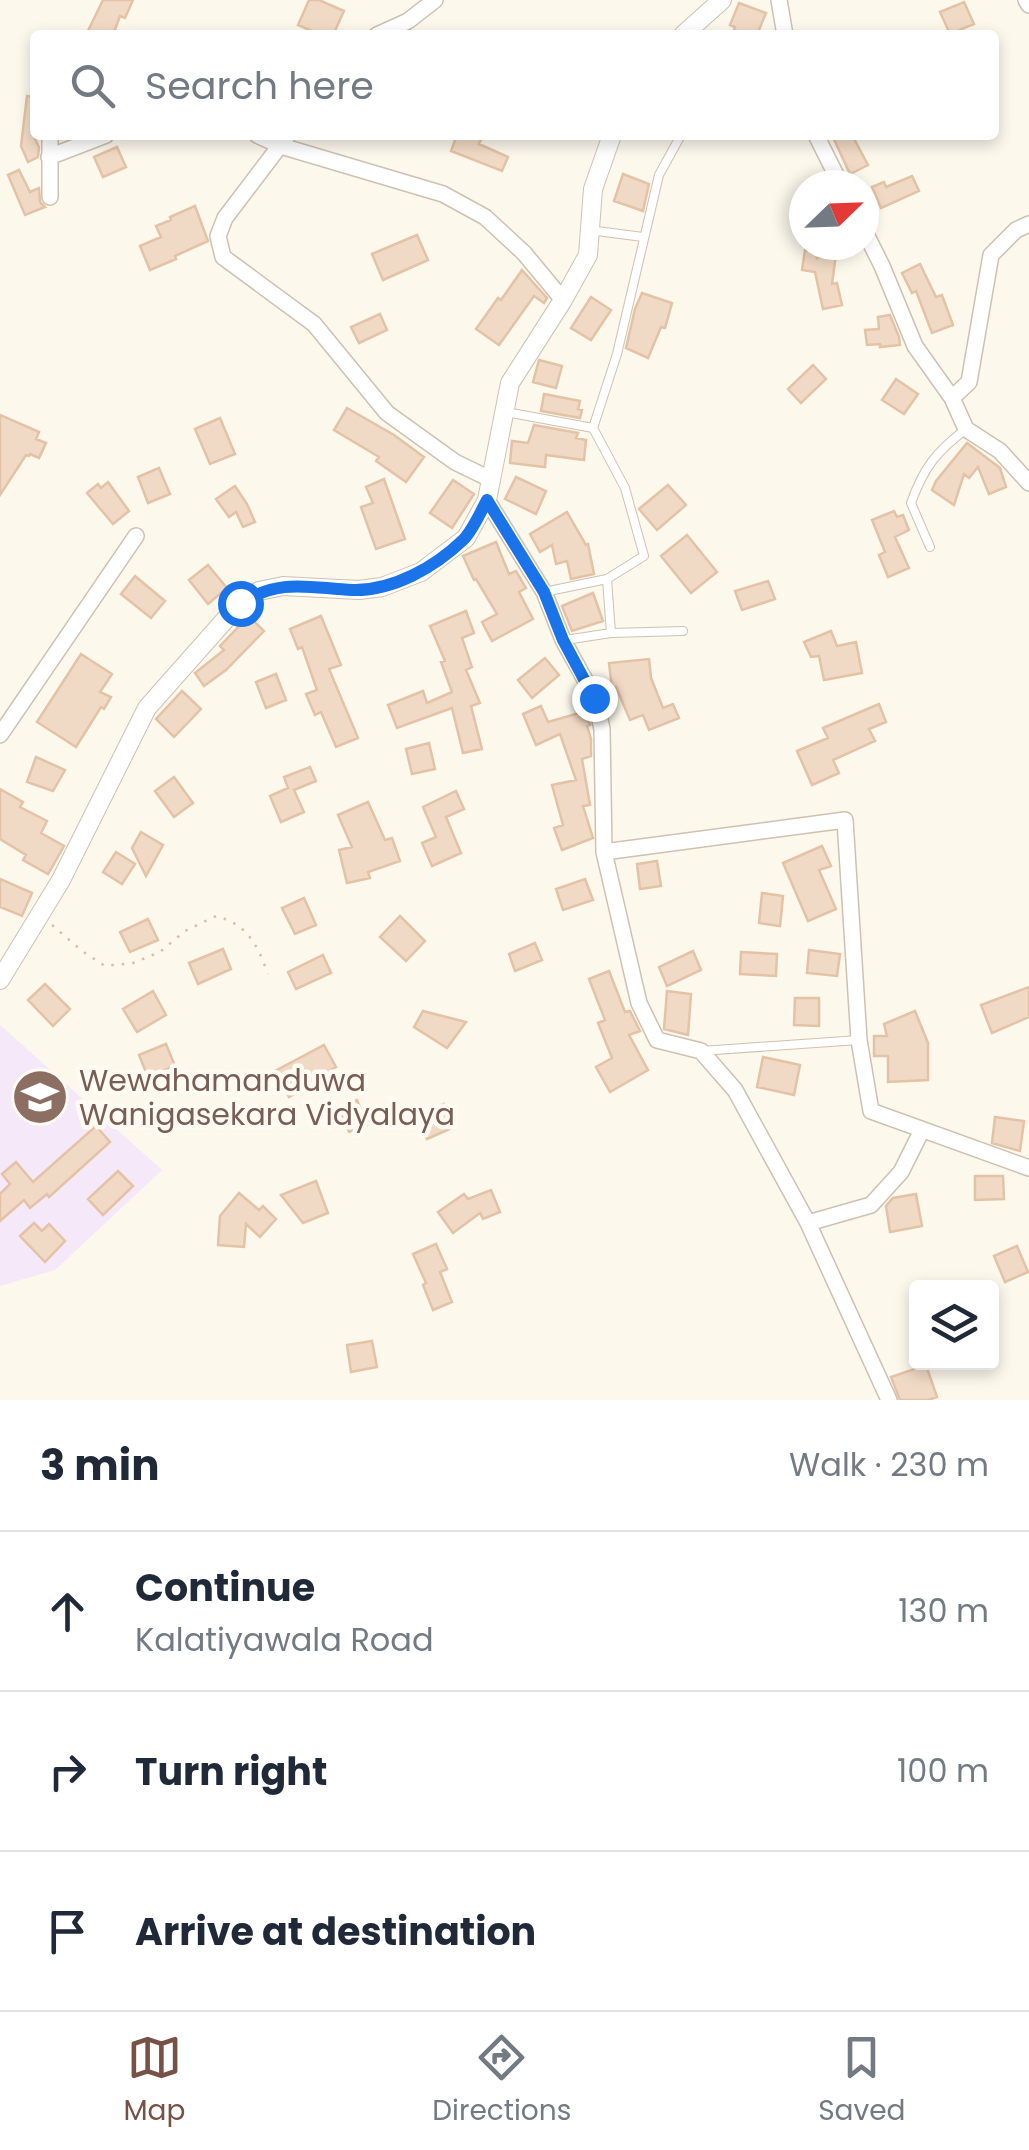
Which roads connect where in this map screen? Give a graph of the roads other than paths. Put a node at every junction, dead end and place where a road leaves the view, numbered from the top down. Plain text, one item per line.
1 (435, 0) edge
2 (722, 0) edge
3 (778, 0) edge
4 (388, 30) edge
5 (689, 30) edge
6 (785, 30) edge
7 (50, 140) edge
8 (93, 140) edge
9 (285, 140) edge
10 (610, 140) edge
11 (677, 140) edge
12 (819, 140) edge
13 (49, 157) junction
14 (834, 170) edge
15 (50, 197) dead end
16 (1029, 224) edge
17 (589, 230) junction
18 (643, 237) junction
19 (879, 260) edge
20 (562, 300) junction
21 (952, 398) junction
22 (506, 412) junction
23 (593, 428) junction
24 (966, 429) junction
25 (492, 480) junction
26 (1029, 483) edge
27 (487, 500) junction
28 (136, 536) dead end
29 (930, 547) dead end
30 (607, 579) junction
31 (544, 592) junction
32 (684, 631) dead end
33 (611, 633) junction
34 (563, 640) junction
35 (0, 735) edge
36 (604, 852) junction
37 (0, 980) edge
38 (859, 1040) junction
39 (701, 1050) junction
40 (922, 1130) junction
41 (1029, 1168) edge
42 (808, 1223) junction
43 (889, 1400) edge

1 - 4 street
2 - 5 street
3 - 6 street
7 - 13 street
8 - 13 street
9 - 20 street
9 - 25 street
10 - 17 street
11 - 18 lane
12 - 14 street
13 - 15 street
16 - 21 street
17 - 18 lane
17 - 20 street
18 - 23 lane
19 - 21 street
20 - 22 street
21 - 24 street
22 - 23 lane
22 - 25 street
23 - 30 lane
24 - 26 street
24 - 29 lane
25 - 27 street
27 - 31 street
27 - 37 street
28 - 35 street
30 - 31 lane
30 - 33 lane
31 - 34 street
32 - 33 lane
33 - 34 lane
34 - 36 street
36 - 38 street
36 - 39 street
38 - 39 lane
38 - 40 street
39 - 42 street
40 - 41 street
40 - 42 street
42 - 43 street

